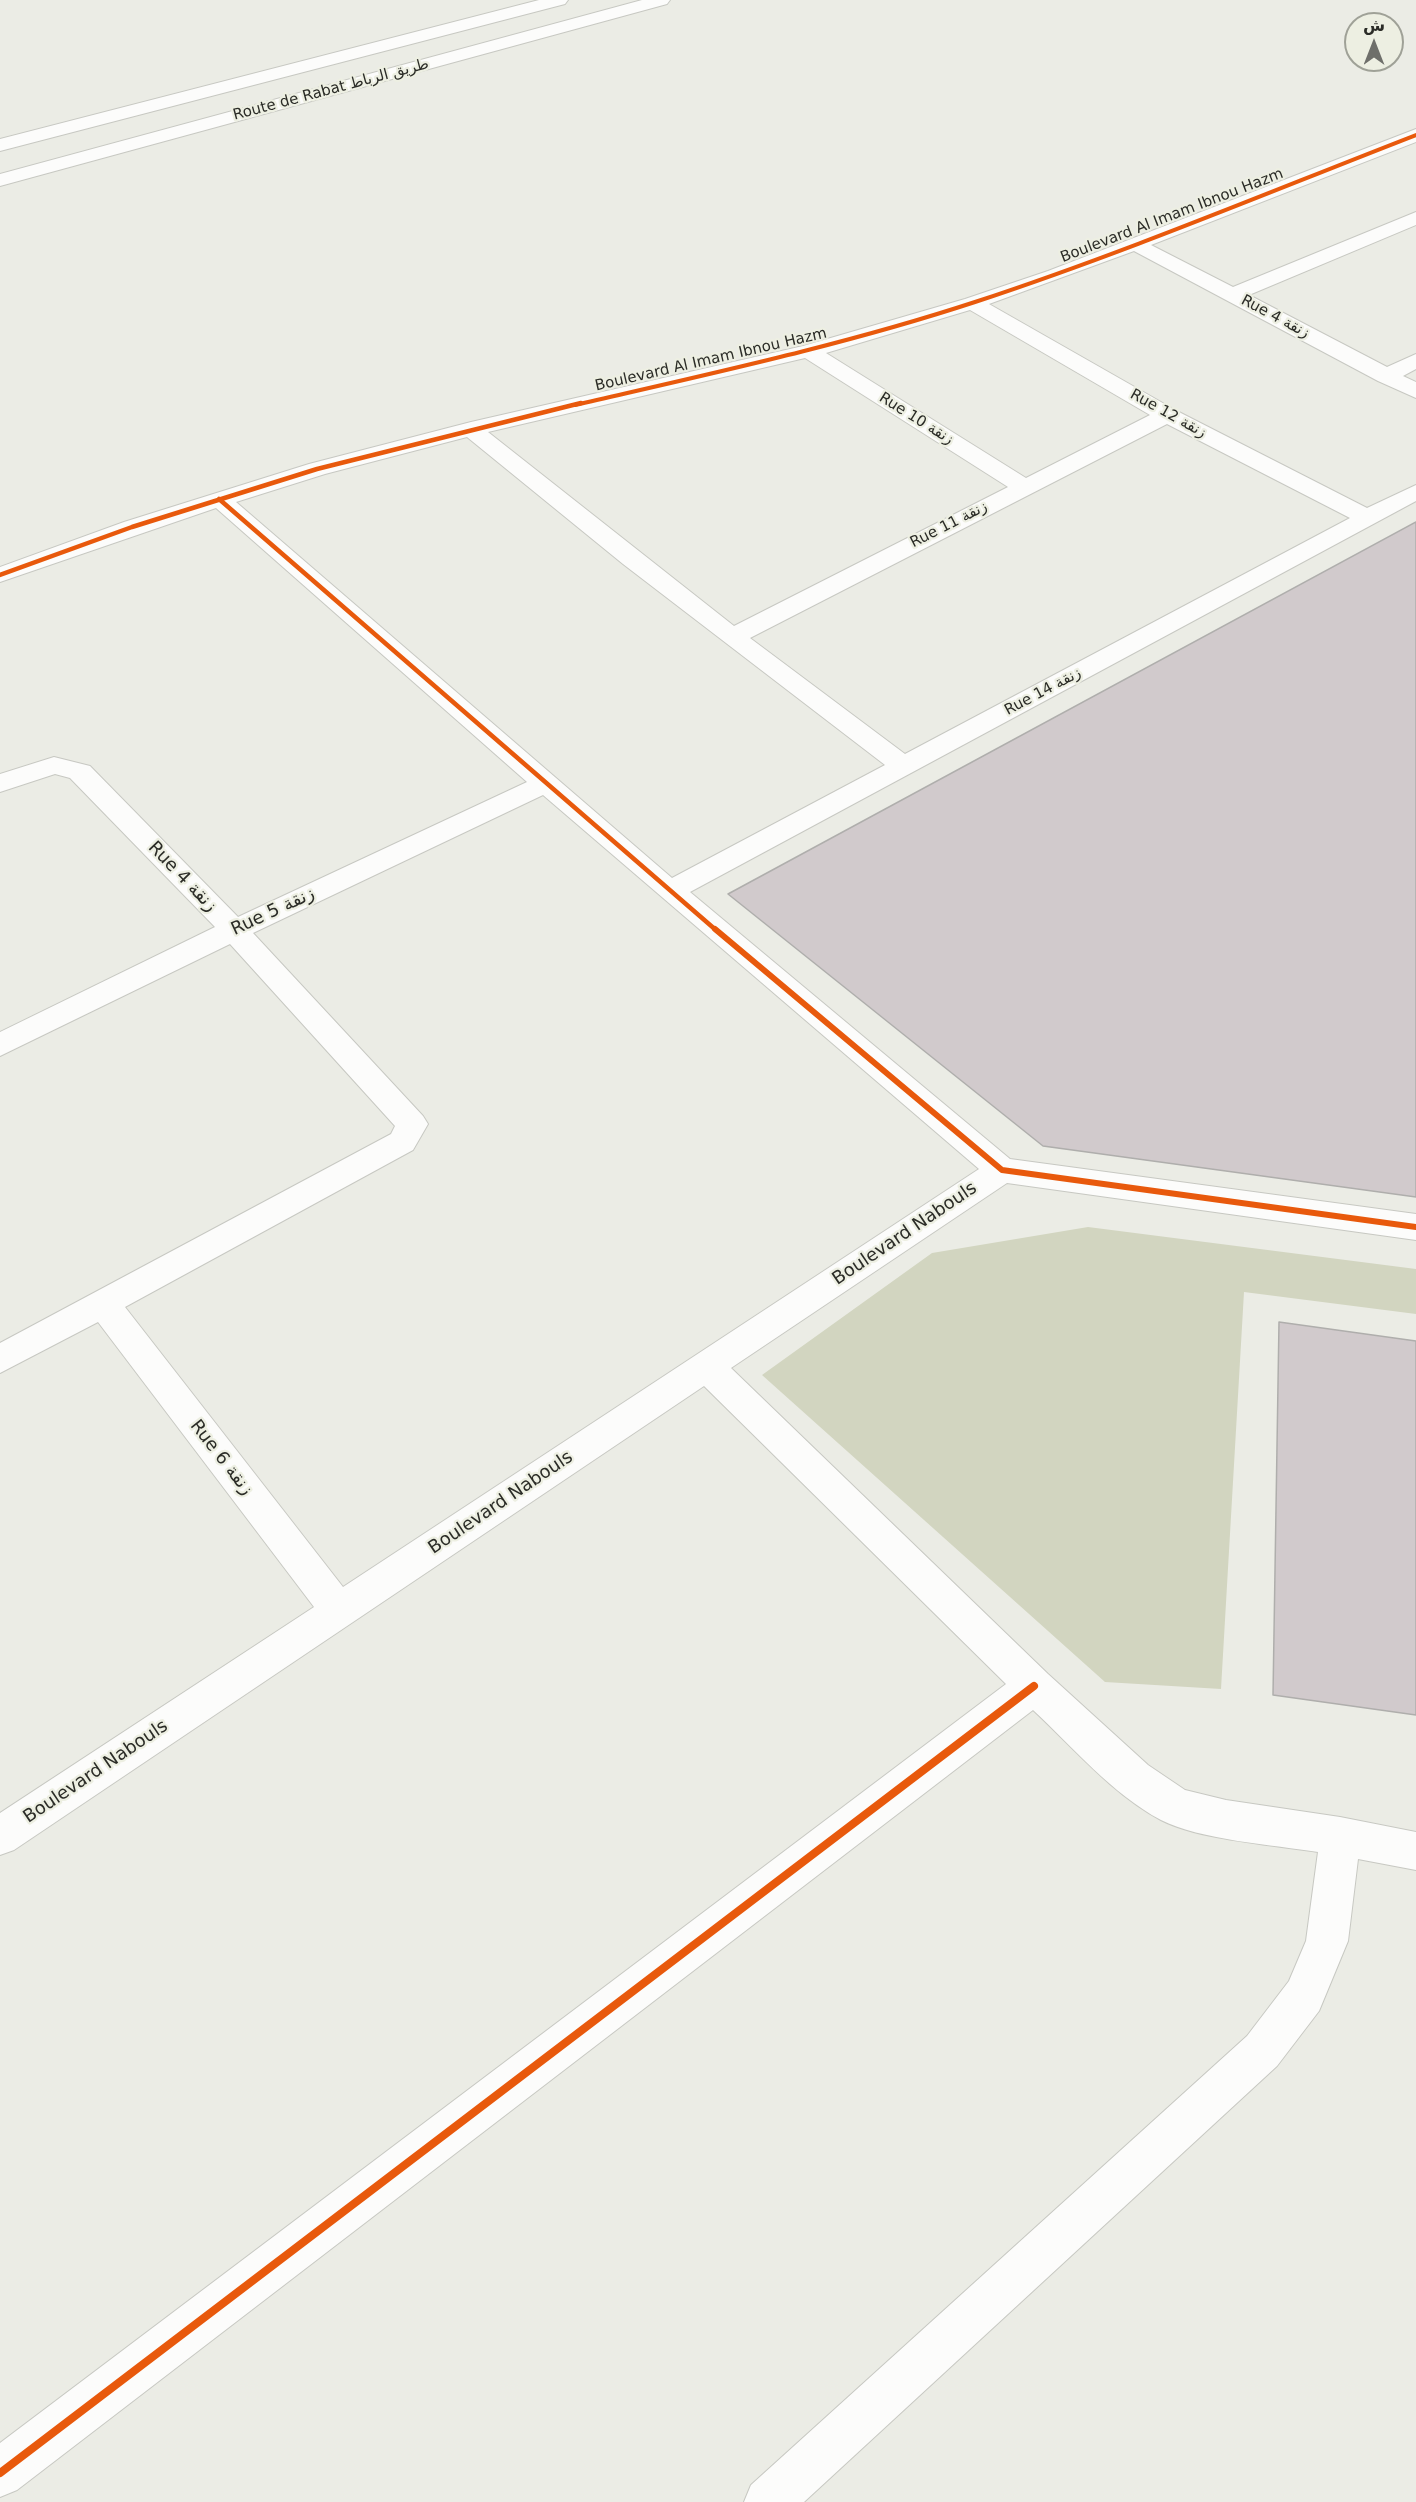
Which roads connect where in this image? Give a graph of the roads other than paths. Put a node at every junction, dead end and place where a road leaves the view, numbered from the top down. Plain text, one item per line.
1 (559, 0) edge
2 (661, 0) edge
3 (1416, 135) edge
4 (0, 145) edge
5 (0, 180) edge
6 (1416, 218) edge
7 (1133, 243) junction
8 (1232, 294) junction
9 (972, 303) junction
10 (808, 351) junction
11 (1416, 361) edge
12 (1386, 376) junction
13 (1416, 391) edge
14 (1167, 415) junction
15 (471, 429) junction
16 (1024, 487) junction
17 (1416, 492) edge
18 (219, 499) junction
19 (1368, 518) junction
20 (0, 575) edge
21 (732, 637) junction
22 (905, 766) junction
23 (0, 783) edge
24 (548, 783) junction
25 (670, 891) junction
26 (234, 930) junction
27 (0, 1045) edge
28 (1002, 1170) junction
29 (1416, 1227) edge
30 (103, 1304) junction
31 (0, 1359) edge
32 (706, 1366) junction
33 (339, 1611) junction
34 (1034, 1686) junction
35 (0, 1836) edge
36 (1340, 1836) junction
37 (1416, 1851) edge
38 (0, 2473) edge
39 (768, 2502) edge

1 - 4 street, Route de Rabat طريق الرباط
2 - 5 street, Route de Rabat طريق الرباط
3 - 7 street, Boulevard Al Imam Ibnou Hazm
6 - 8 street
7 - 8 street, Rue 4 زنقة
7 - 9 street, Boulevard Al Imam Ibnou Hazm
8 - 12 street, Rue 4 زنقة
9 - 10 street, Boulevard Al Imam Ibnou Hazm
9 - 14 street, Rue 12 زنقة
10 - 15 street, Boulevard Al Imam Ibnou Hazm
10 - 16 street, Rue 10 زنقة
11 - 12 street
12 - 13 street, Rue 4 زنقة
14 - 16 street, Rue 11 زنقة
14 - 19 street, Rue 12 زنقة
15 - 18 street, Boulevard Al Imam Ibnou Hazm
15 - 21 street
16 - 21 street, Rue 11 زنقة
17 - 19 street, Rue 14 زنقة
18 - 20 street, Boulevard Al Imam Ibnou Hazm
18 - 24 street
19 - 22 street, Rue 14 زنقة
21 - 22 street
22 - 25 street, Rue 14 زنقة
23 - 26 street, Rue 4 زنقة
24 - 25 street
24 - 26 street, Rue 5 زنقة
25 - 28 street
26 - 27 street, Rue 5 زنقة
26 - 30 street, Rue 4 زنقة
28 - 29 street
28 - 32 street, Boulevard Nabouls
30 - 31 street
30 - 33 street, Rue 6 زنقة
32 - 33 street, Boulevard Nabouls
32 - 34 street
33 - 35 street, Boulevard Nabouls
34 - 36 street
34 - 38 street
36 - 37 street
36 - 39 street

